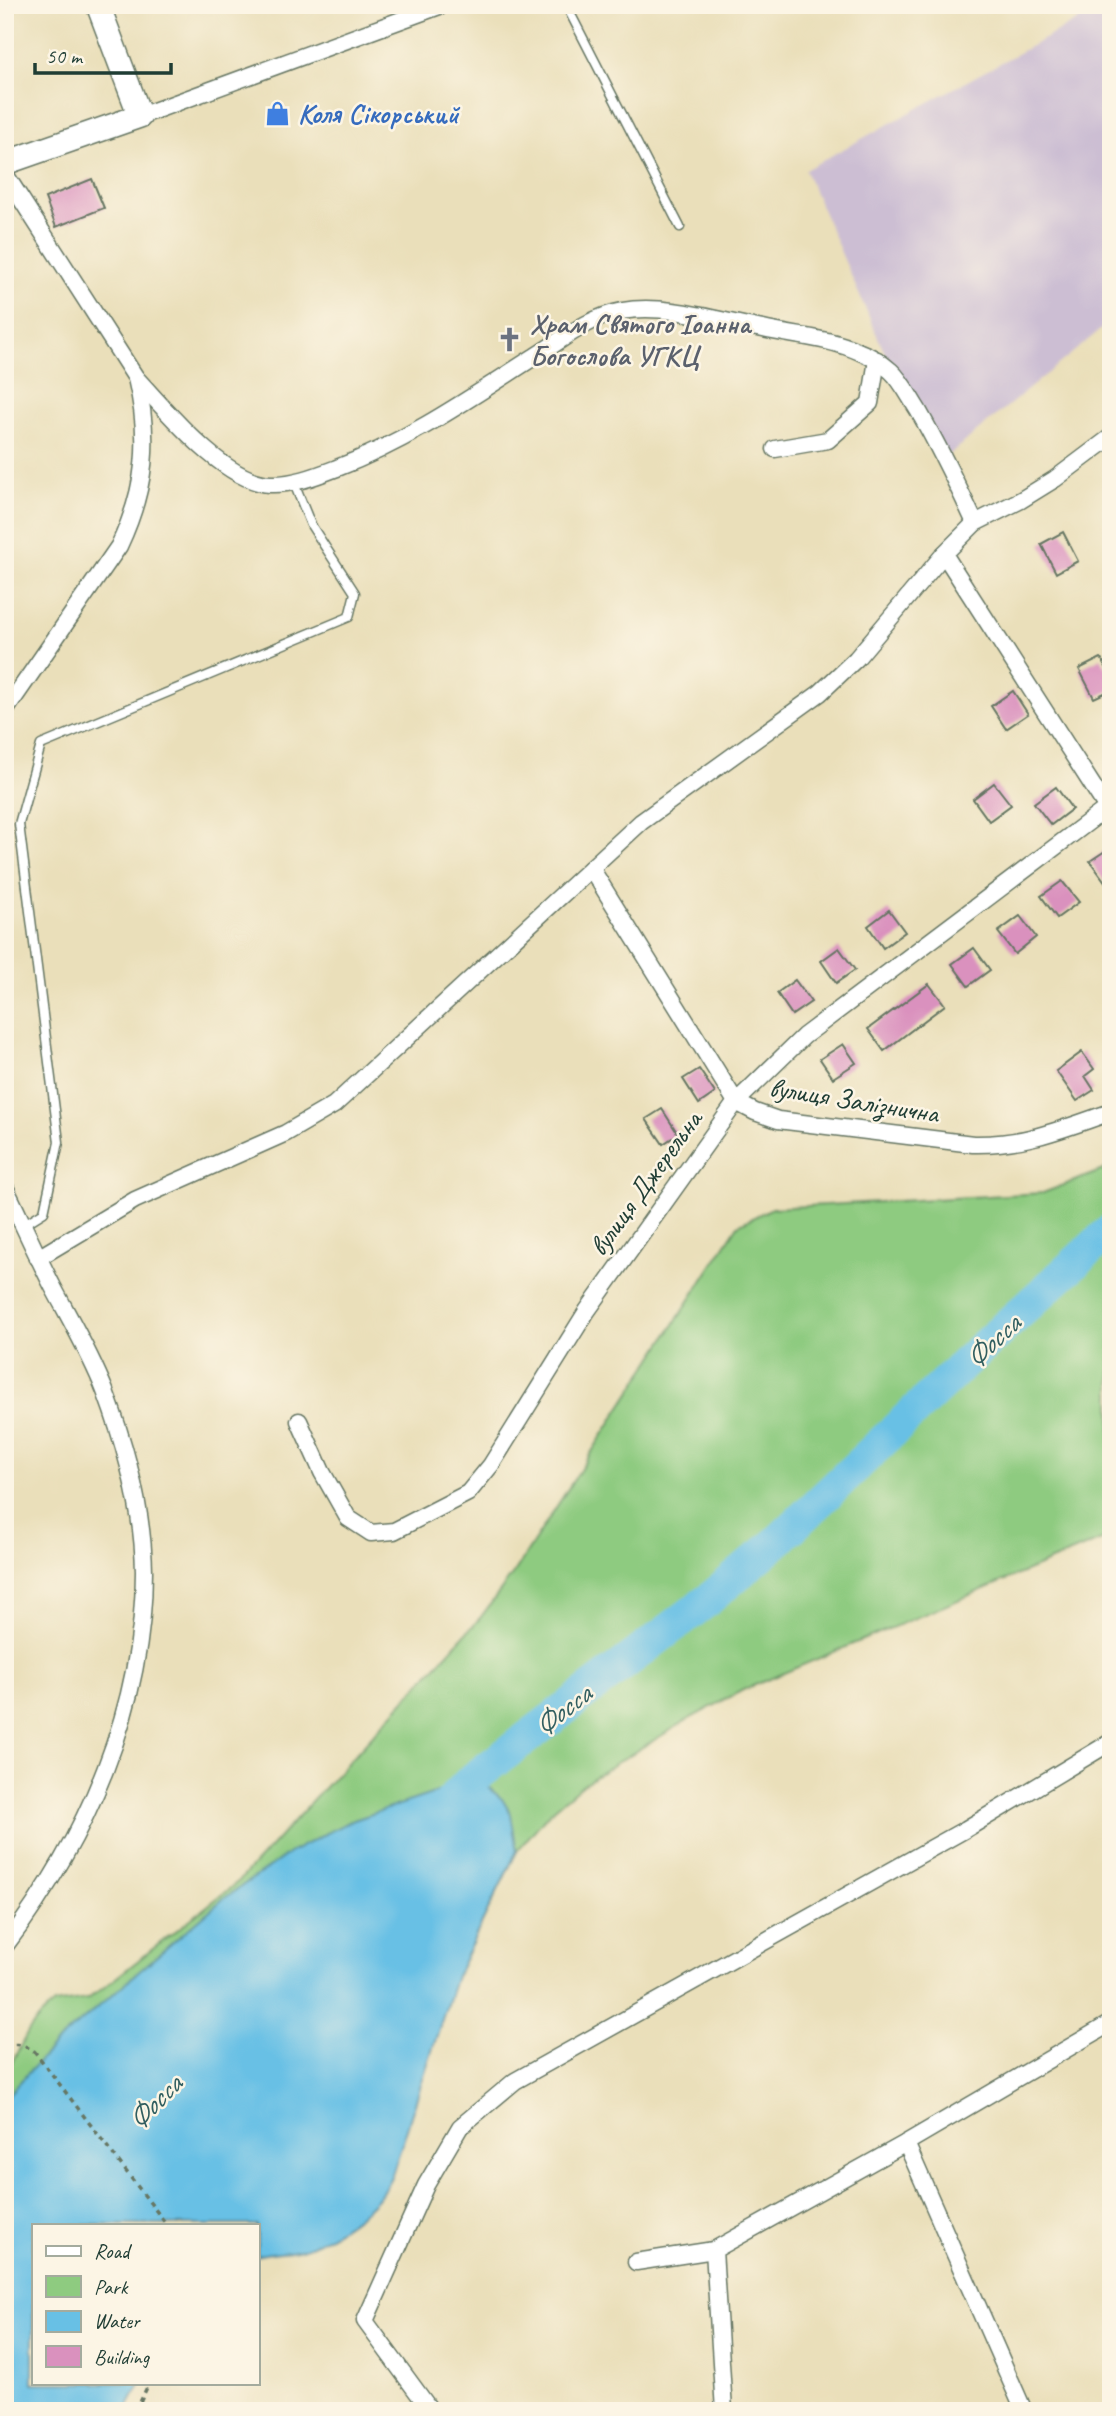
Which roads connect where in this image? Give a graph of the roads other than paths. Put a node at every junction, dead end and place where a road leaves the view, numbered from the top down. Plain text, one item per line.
1 (97, 5) edge
2 (442, 5) edge
3 (566, 5) edge
4 (140, 116) junction
5 (5, 163) edge
6 (5, 174) edge
7 (680, 227) dead end
8 (877, 360) junction
9 (136, 378) junction
10 (1111, 437) edge
11 (775, 449) dead end
12 (293, 481) junction
13 (975, 523) junction
14 (944, 554) junction
15 (6, 709) edge
16 (1109, 806) edge
17 (591, 868) junction
18 (736, 1102) junction
19 (1111, 1112) edge
20 (5, 1187) edge
21 (23, 1225) junction
22 (38, 1258) junction
23 (299, 1421) dead end
24 (1111, 1742) edge
25 (5, 1946) edge
26 (1111, 2024) edge
27 (906, 2143) junction
28 (714, 2250) junction
29 (636, 2262) dead end
30 (431, 2411) edge
31 (724, 2411) edge
32 (1024, 2411) edge

1 - 4 street
2 - 4 street
3 - 7 lane
4 - 5 street
6 - 9 street
8 - 11 street
8 - 12 street
8 - 13 street
9 - 12 street
9 - 15 street
10 - 13 street
12 - 21 lane
13 - 14 street
14 - 16 street
14 - 17 street
16 - 18 street, вулиця Джерельна
17 - 18 street, вулиця Залізнична
17 - 22 street
18 - 19 street, вулиця Залізнична
18 - 23 street, вулиця Джерельна
20 - 21 street
21 - 22 street
22 - 25 street
24 - 30 street
26 - 27 street
27 - 28 street
27 - 32 street
28 - 29 street
28 - 31 street

